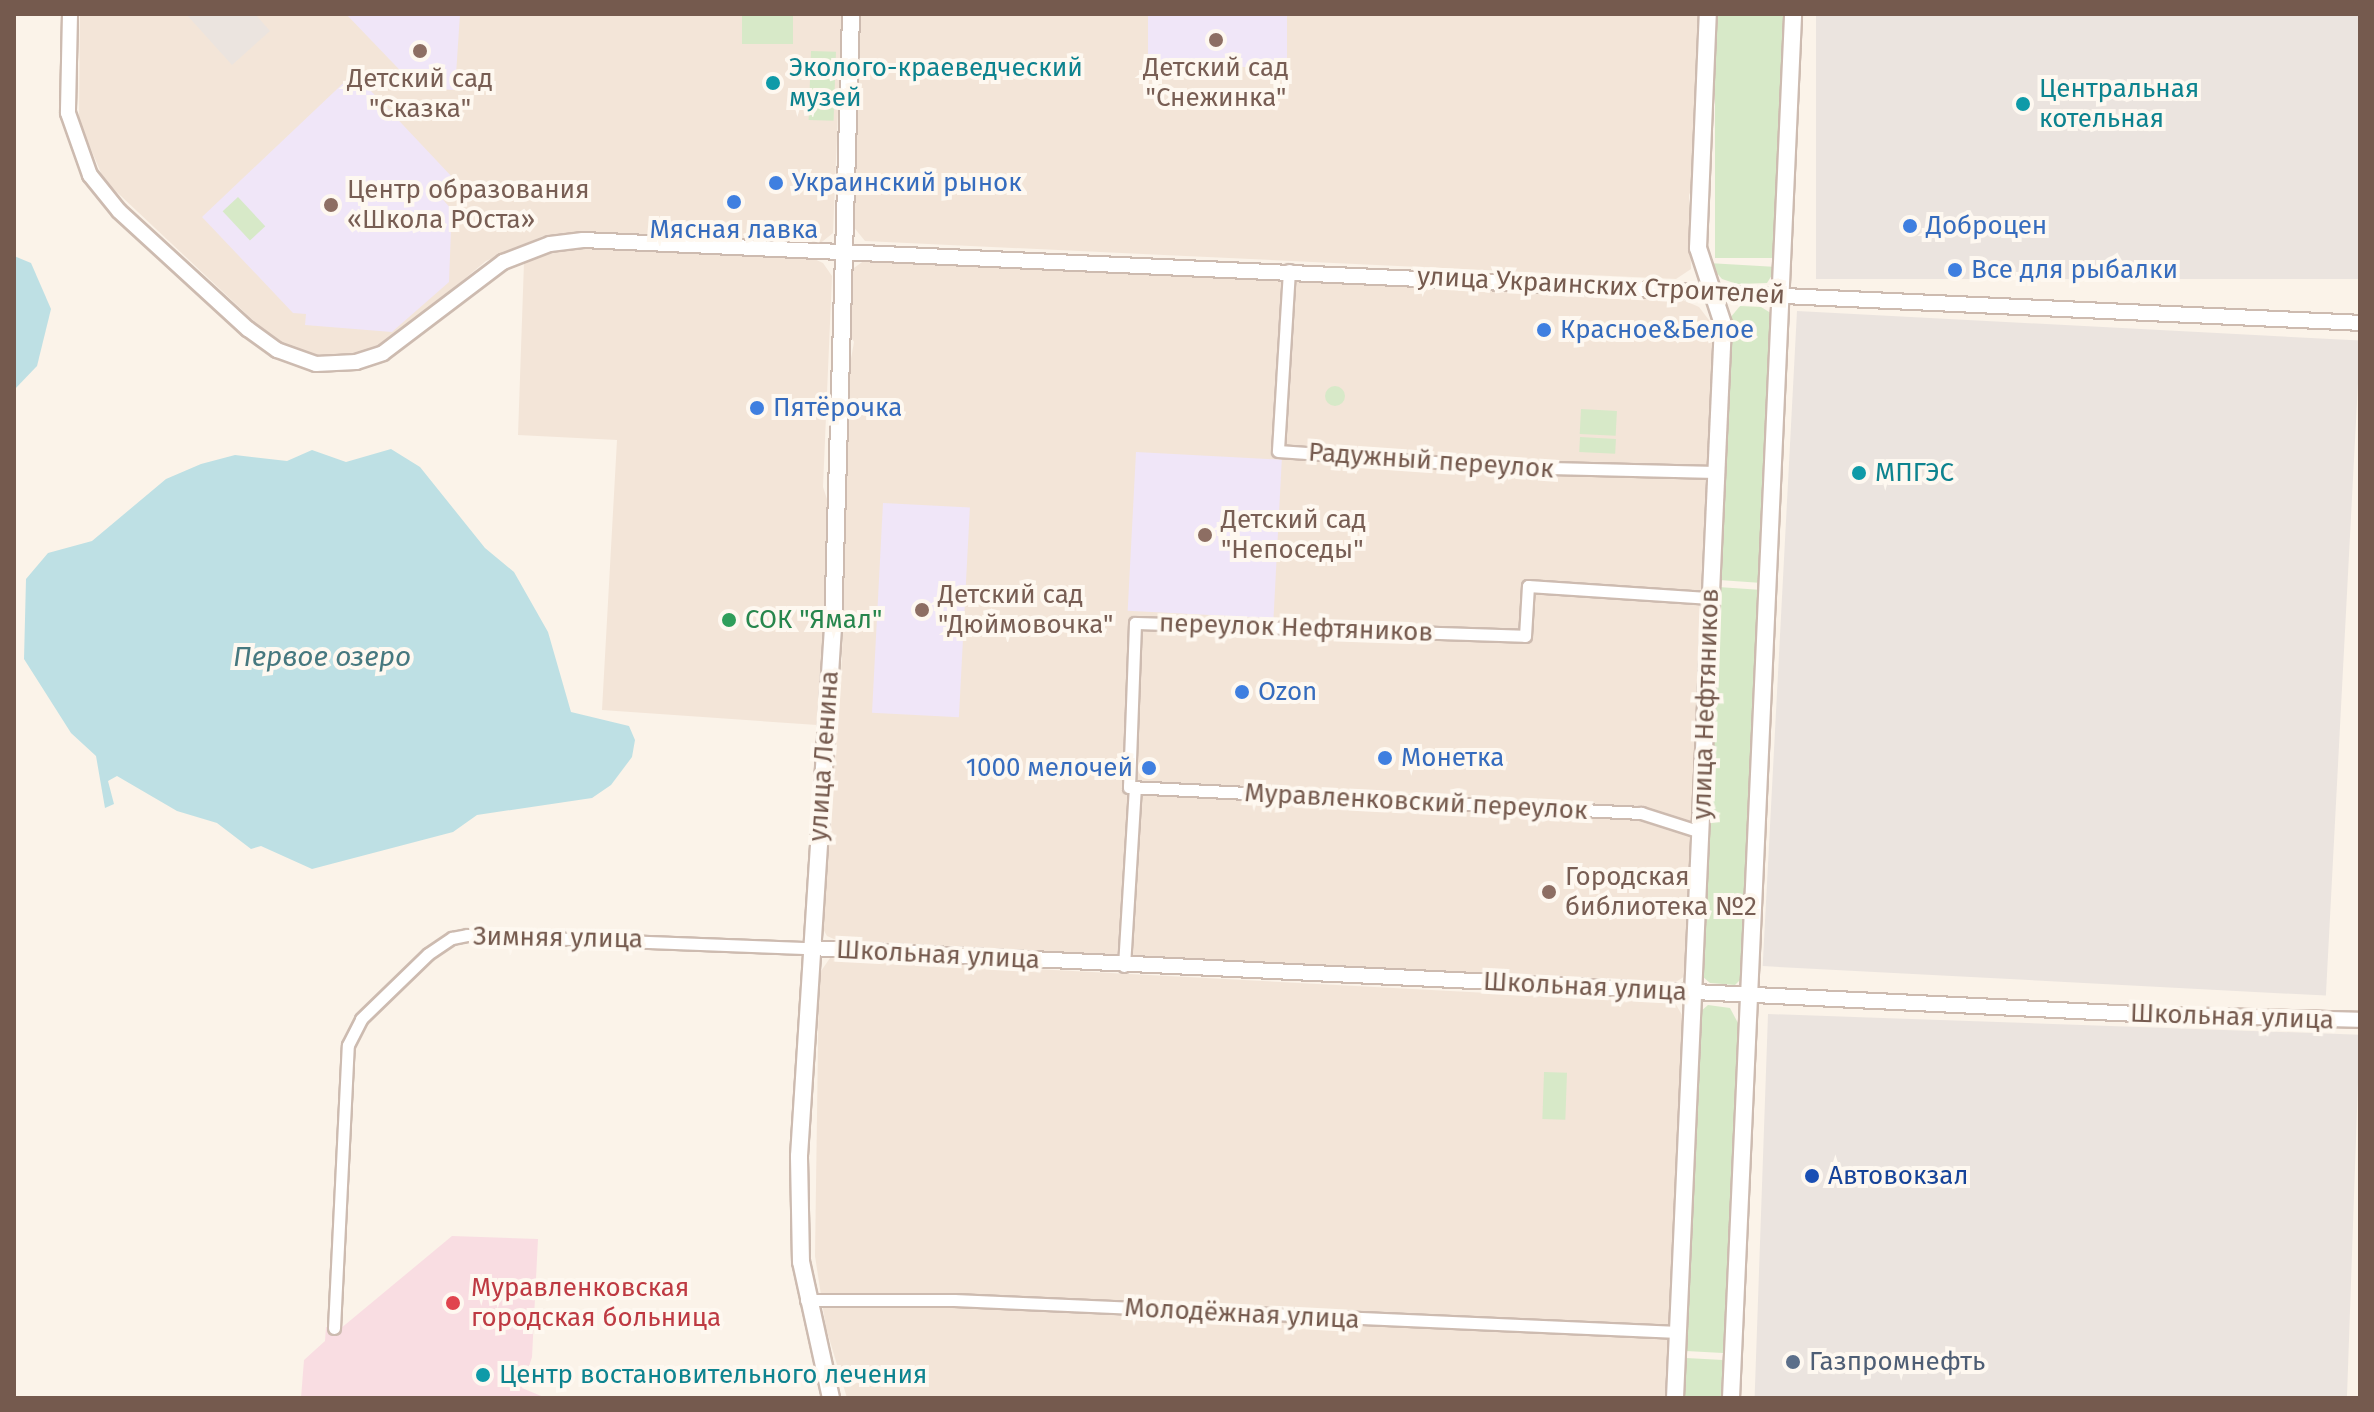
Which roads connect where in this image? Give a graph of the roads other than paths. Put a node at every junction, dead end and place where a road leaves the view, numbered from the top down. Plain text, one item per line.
1 (70, 14) edge
2 (851, 14) edge
3 (1708, 14) edge
4 (1793, 14) edge
5 (842, 252) junction
6 (1289, 270) junction
7 (1713, 291) junction
8 (1783, 296) junction
9 (2360, 323) edge
10 (1716, 472) junction
11 (1711, 598) junction
12 (1132, 787) junction
13 (1701, 832) junction
14 (811, 948) junction
15 (1124, 966) junction
16 (1694, 992) junction
17 (1748, 995) junction
18 (2360, 1020) edge
19 (806, 1300) junction
20 (334, 1328) dead end
21 (1678, 1332) junction
22 (831, 1398) edge
23 (1675, 1398) edge
24 (1731, 1398) edge

1 - 5 street, улица Украинских Строителей
2 - 5 main road, улица Ленина
3 - 7 main road, улица Нефтяников
4 - 8 main road, улица Нефтяников
5 - 6 street, улица Украинских Строителей
5 - 14 main road, улица Ленина
6 - 7 street, улица Украинских Строителей
6 - 10 street, Радужный переулок
7 - 8 street, улица Украинских Строителей
7 - 10 main road, улица Нефтяников
8 - 9 street, улица Украинских Строителей
8 - 17 main road, улица Нефтяников
10 - 11 main road, улица Нефтяников
11 - 12 street, переулок Нефтяников
11 - 13 main road, улица Нефтяников
12 - 13 street, Муравленковский переулок
12 - 15 street, переулок Нефтяников
13 - 16 main road, улица Нефтяников
14 - 15 street, Школьная улица
14 - 19 main road, улица Ленина
14 - 20 street, Зимняя улица
15 - 16 street, Школьная улица
16 - 17 street, Школьная улица
16 - 21 main road, улица Нефтяников
17 - 18 street, Школьная улица
17 - 24 main road, улица Нефтяников
19 - 21 street, Молодёжная улица
19 - 22 main road, улица Ленина
21 - 23 main road, улица Нефтяников

